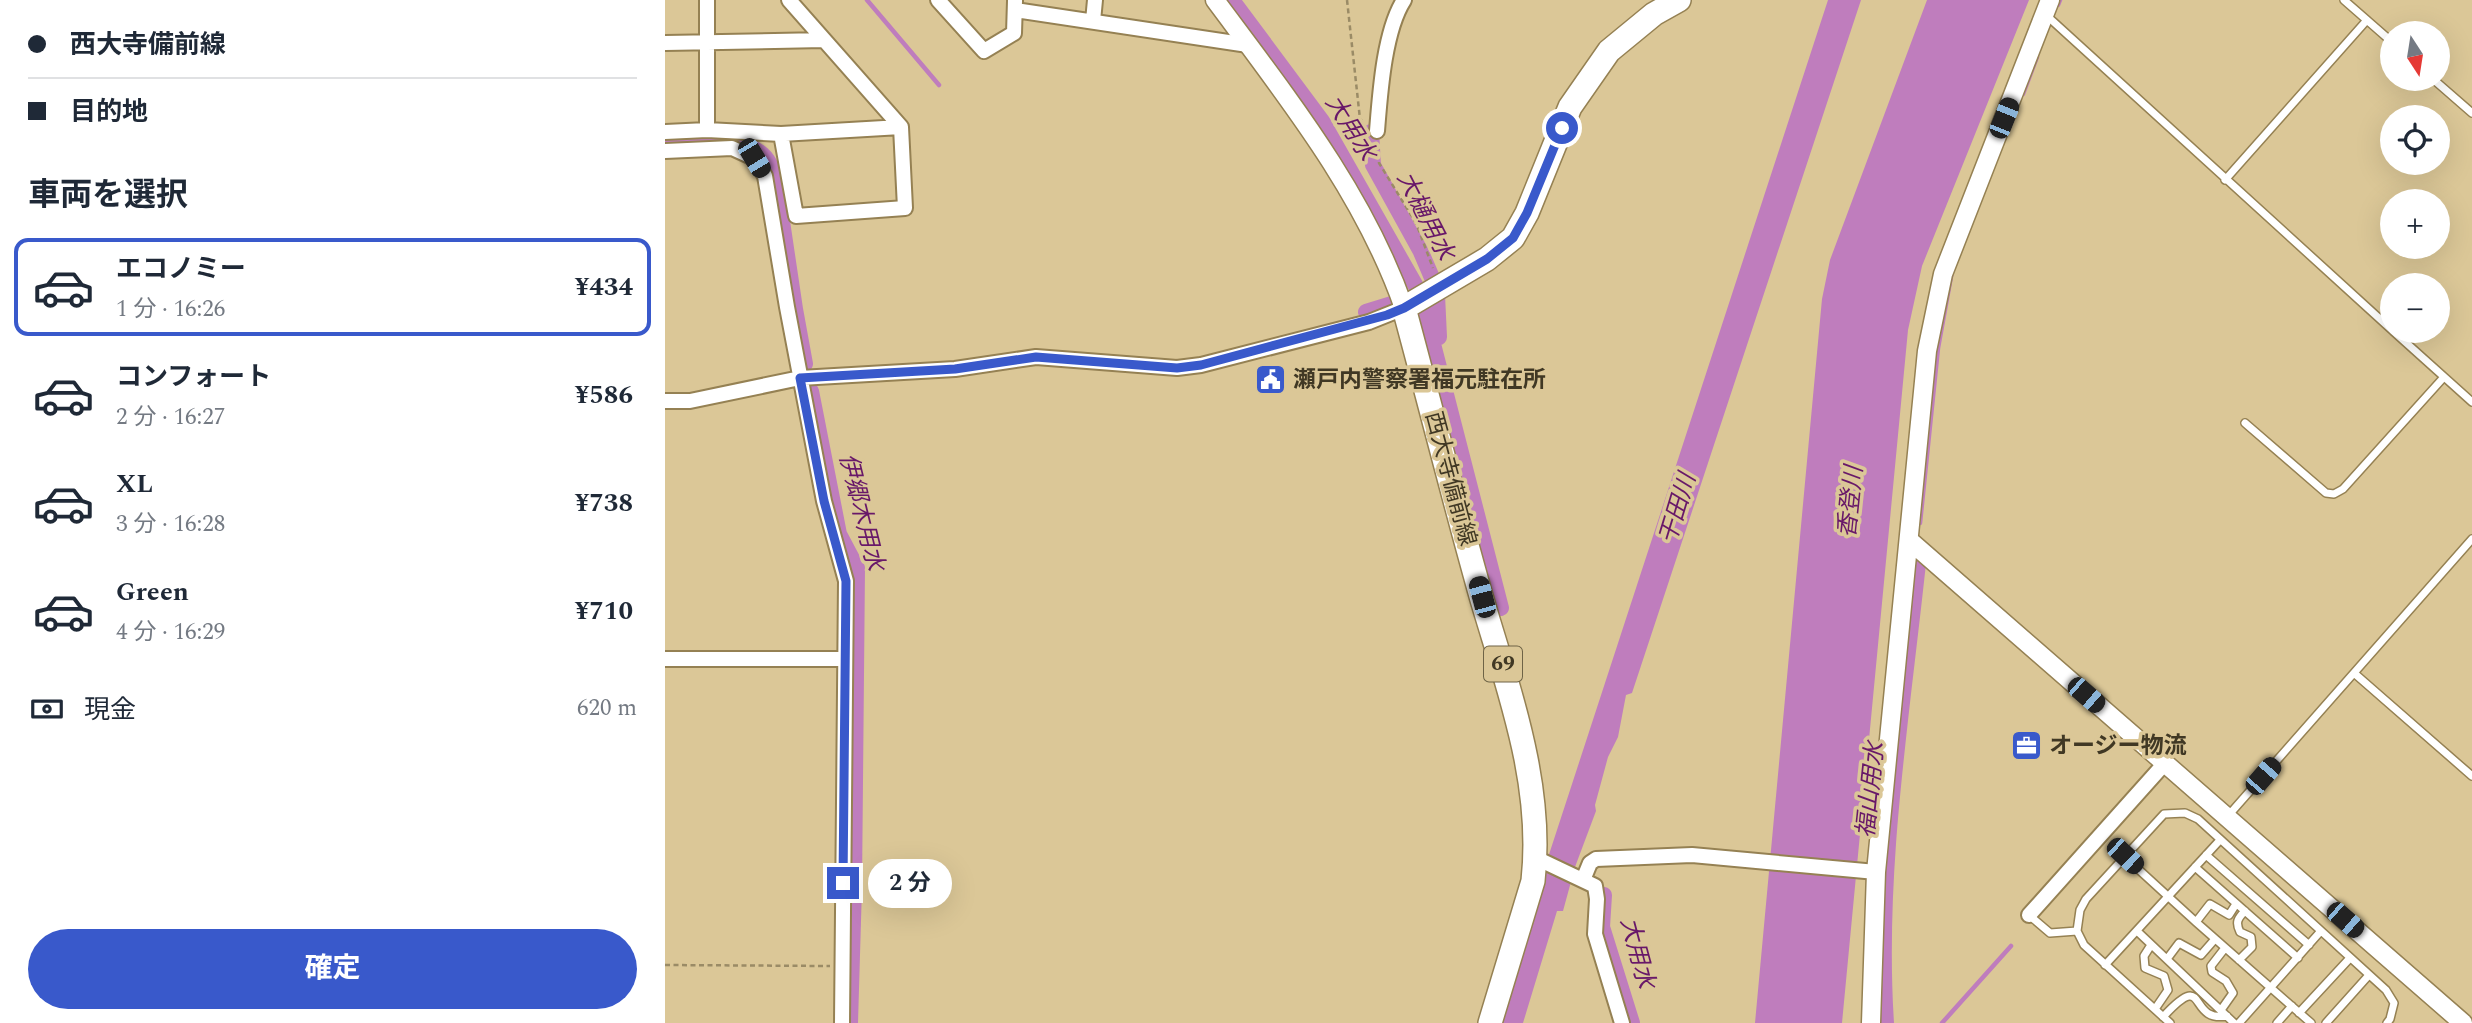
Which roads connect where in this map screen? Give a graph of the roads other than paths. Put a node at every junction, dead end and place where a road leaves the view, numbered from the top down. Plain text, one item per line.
1 (707, 0) edge
2 (789, 0) edge
3 (938, 0) edge
4 (1095, 0) edge
5 (1208, 0) edge
6 (1216, 0) edge
7 (1404, 0) edge
8 (1679, 0) edge
9 (2344, 0) edge
10 (1015, 5) edge
11 (2047, 7) edge
12 (2367, 20) junction
13 (1093, 21) junction
14 (2380, 32) edge
15 (824, 40) junction
16 (707, 42) junction
17 (665, 43) edge
18 (1248, 45) junction
19 (2447, 91) edge
20 (2472, 113) edge
21 (901, 127) junction
22 (707, 130) junction
23 (1377, 131) road end
24 (665, 132) edge
25 (781, 134) junction
26 (665, 151) edge
27 (2225, 180) junction
28 (1404, 308) junction
29 (2380, 318) edge
30 (2407, 343) edge
31 (2444, 377) junction
32 (800, 378) junction
33 (665, 401) edge
34 (2472, 402) edge
35 (2245, 423) dead end
36 (2472, 539) edge
37 (1910, 541) junction
38 (665, 659) edge
39 (845, 659) junction
40 (2354, 673) junction
41 (2165, 763) junction
42 (2472, 776) edge
43 (2227, 817) junction
44 (2220, 840) junction
45 (2206, 855) junction
46 (2125, 856) junction
47 (1541, 859) junction
48 (2195, 867) junction
49 (1871, 872) junction
50 (1580, 879) junction
51 (2168, 897) junction
52 (2236, 904) junction
53 (2245, 911) junction
54 (2029, 915) joint
55 (2196, 922) junction
56 (2077, 930) junction
57 (2137, 931) junction
58 (2321, 932) junction
59 (2215, 939) junction
60 (2151, 945) junction
61 (2309, 945) junction
62 (2225, 947) junction
63 (2298, 958) junction
64 (2350, 958) junction
65 (2167, 959) junction
66 (2239, 960) junction
67 (2105, 965) junction
68 (2369, 975) junction
69 (2271, 988) junction
70 (2292, 1006) junction
71 (2155, 1009) junction
72 (2224, 1013) junction
73 (2299, 1013) junction
74 (2163, 1017) junction
75 (842, 1023) edge
76 (1490, 1023) edge
77 (1622, 1023) edge
78 (1871, 1023) edge
79 (2171, 1023) edge
80 (2237, 1023) edge
81 (2277, 1023) edge
82 (2311, 1023) edge
83 (2326, 1023) edge
84 (2387, 1023) edge
85 (2463, 1023) edge

1 - 16 street
2 - 15 street
3 - 10 street
4 - 13 street
5 - 6 street
6 - 18 street
7 - 23 street
8 - 28 main road
9 - 12 lane
10 - 13 street
11 - 27 lane
11 - 37 street
12 - 14 lane
12 - 27 lane
13 - 18 street
15 - 16 street
15 - 21 street
16 - 17 street
16 - 22 street
18 - 28 street
19 - 20 lane
21 - 25 street
21 - 25 street
22 - 24 street
22 - 25 street
26 - 32 street
27 - 29 lane
28 - 32 street
28 - 47 main road, 西大寺備前線 / 69
30 - 31 lane
31 - 34 lane
31 - 35 lane
32 - 33 street
32 - 39 street
36 - 40 lane
37 - 41 street
37 - 49 street
38 - 39 street
39 - 75 street
40 - 42 lane
40 - 43 lane
41 - 43 street
41 - 54 street
43 - 85 street
44 - 45 lane
44 - 46 lane
44 - 58 lane
45 - 48 lane
45 - 61 lane
46 - 51 lane
46 - 56 lane
47 - 50 street
47 - 76 main road, 西大寺備前線 / 69
48 - 51 lane
48 - 52 lane
49 - 50 street
49 - 78 street
50 - 77 street
51 - 55 lane
51 - 57 lane
52 - 53 lane
52 - 55 lane
53 - 63 lane
53 - 66 lane
54 - 56 lane
55 - 59 lane
56 - 67 lane
57 - 60 lane
57 - 67 lane
58 - 61 lane
58 - 64 lane
59 - 62 lane
59 - 65 lane
60 - 65 lane
60 - 71 lane
61 - 63 lane
62 - 66 lane
62 - 72 lane
63 - 69 lane
64 - 68 lane
64 - 73 lane
65 - 72 lane
66 - 69 lane
67 - 71 lane
68 - 83 lane
68 - 84 lane
69 - 70 lane
69 - 80 lane
70 - 73 lane
70 - 81 lane
71 - 74 lane
72 - 74 lane
72 - 80 lane
73 - 82 lane
74 - 79 lane

